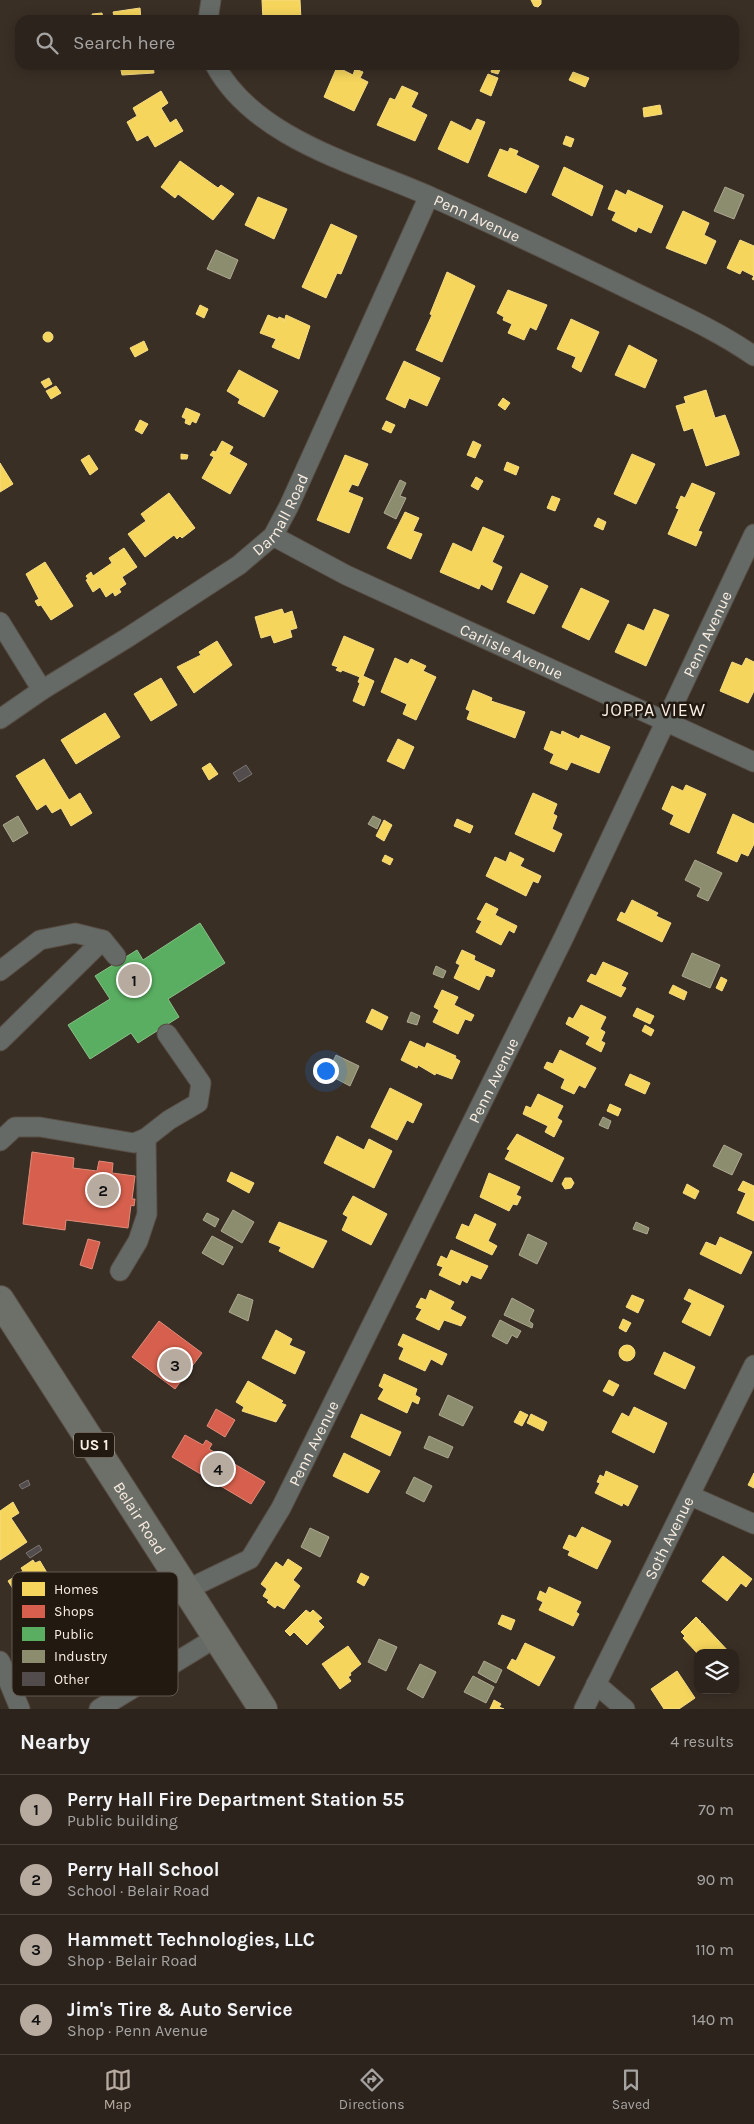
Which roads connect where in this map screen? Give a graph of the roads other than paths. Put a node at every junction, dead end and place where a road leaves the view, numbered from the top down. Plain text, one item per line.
1 (211, 0) edge
2 (209, 15) edge
3 (218, 70) edge
4 (430, 196) junction
5 (754, 356) edge
6 (754, 534) edge
7 (272, 536) junction
8 (0, 622) edge
9 (42, 690) junction
10 (0, 719) edge
11 (665, 722) junction
12 (754, 762) edge
13 (103, 940) junction
14 (116, 956) dead end
15 (0, 971) edge
16 (167, 1034) dead end
17 (0, 1040) edge
18 (146, 1138) junction
19 (0, 1140) edge
20 (120, 1270) dead end
21 (0, 1300) edge
22 (754, 1365) edge
23 (691, 1496) junction
24 (754, 1524) edge
25 (177, 1572) edge
26 (178, 1574) edge
27 (188, 1589) junction
28 (217, 1636) junction
29 (178, 1660) edge
30 (0, 1661) edge
31 (596, 1684) junction
32 (12, 1690) edge
33 (15, 1696) edge
34 (120, 1696) edge
35 (20, 1709) edge
36 (99, 1709) edge
37 (263, 1709) edge
38 (584, 1709) edge
39 (625, 1709) edge

1 - 2 street
3 - 4 street, Penn Avenue
4 - 5 street, Penn Avenue
4 - 7 street, Darnall Road
6 - 11 street, Penn Avenue
7 - 9 street, Darnall Road
7 - 11 street, Carlisle Avenue
8 - 9 street
9 - 10 street, Darnall Road
11 - 12 street, Carlisle Avenue
11 - 27 street, Penn Avenue
13 - 14 street
13 - 15 street
13 - 17 street
16 - 18 street
18 - 19 street
18 - 20 street
21 - 25 highway, Belair Road / US 1
22 - 23 street, Soth Avenue
23 - 24 street
23 - 31 street, Soth Avenue
26 - 27 highway, Belair Road / US 1
27 - 28 highway, Belair Road / US 1
28 - 29 street
28 - 37 highway, Belair Road / US 1
30 - 32 street
31 - 38 street, Soth Avenue
31 - 39 street
33 - 35 street
34 - 36 street

